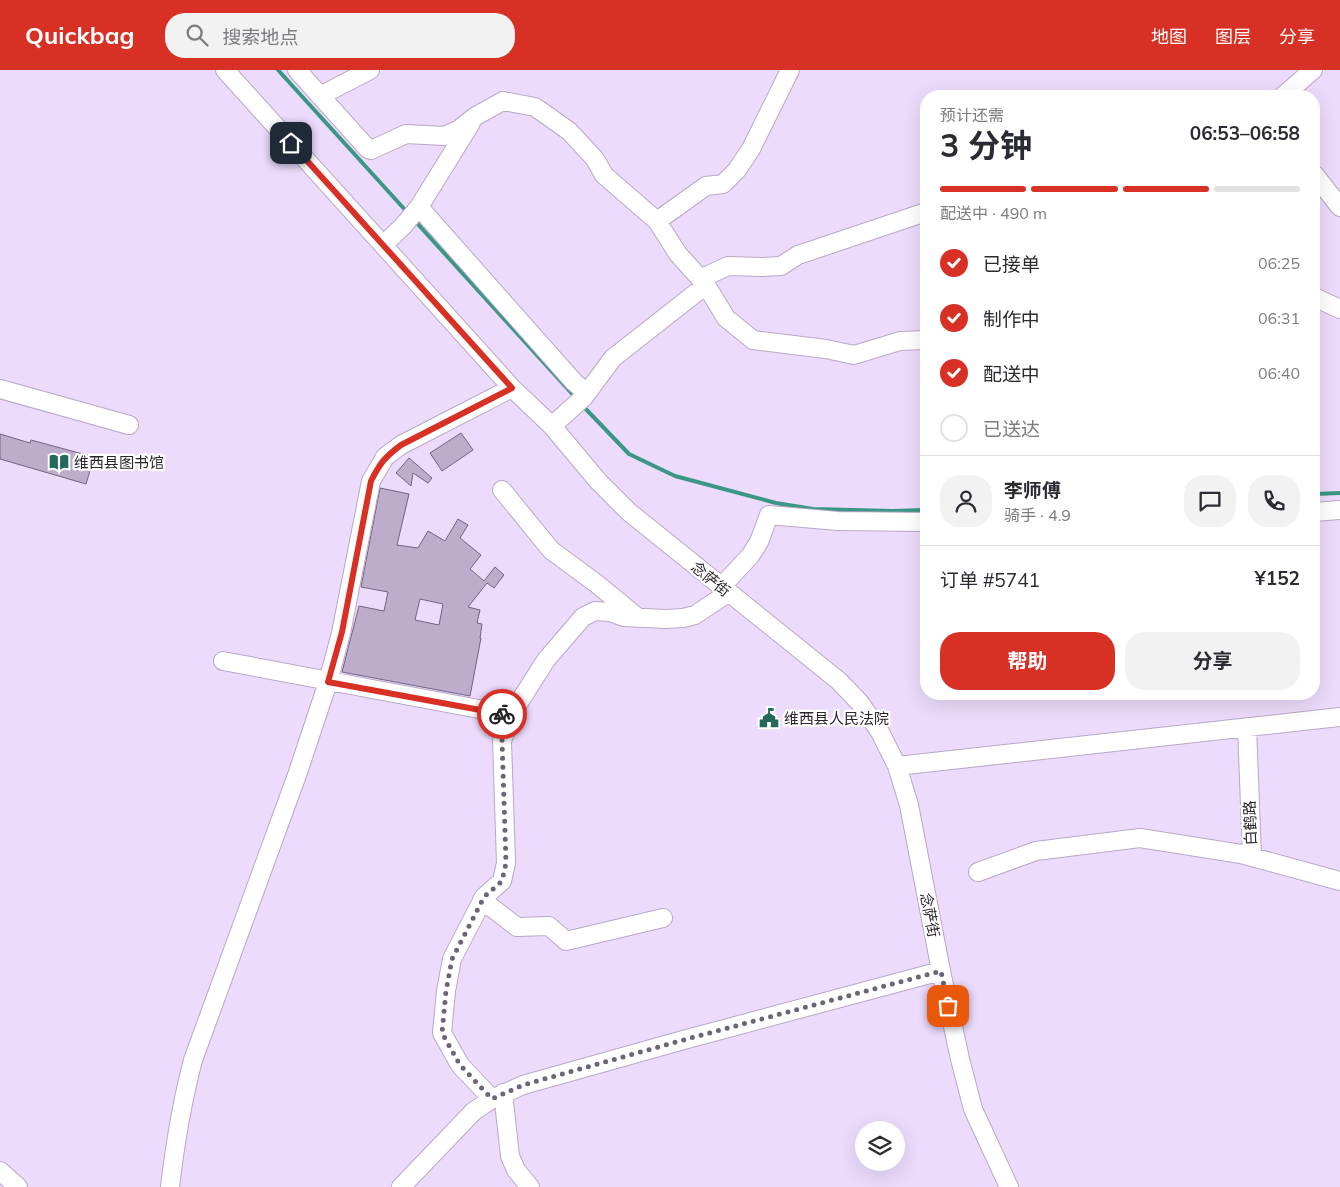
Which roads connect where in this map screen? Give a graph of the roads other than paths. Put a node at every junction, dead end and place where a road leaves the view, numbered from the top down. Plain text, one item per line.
1 (225, 70) edge
2 (297, 70) edge
3 (370, 70) edge
4 (790, 70) edge
5 (1313, 70) edge
6 (1290, 90) edge
7 (320, 96) junction
8 (476, 116) junction
9 (1320, 182) edge
10 (1340, 207) edge
11 (417, 209) junction
12 (920, 214) edge
13 (657, 221) junction
14 (383, 245) junction
15 (703, 282) junction
16 (1320, 300) edge
17 (1340, 309) edge
18 (920, 340) edge
19 (512, 388) junction
20 (0, 389) edge
21 (581, 399) junction
22 (129, 425) dead end
23 (552, 426) junction
24 (502, 490) dead end
25 (1340, 510) edge
26 (1320, 512) edge
27 (920, 522) edge
28 (725, 590) junction
29 (637, 618) junction
30 (223, 661) dead end
31 (328, 682) junction
32 (511, 715) junction
33 (1340, 717) edge
34 (1247, 727) junction
35 (897, 766) junction
36 (1252, 857) junction
37 (978, 872) dead end
38 (1340, 881) edge
39 (482, 900) junction
40 (664, 918) dead end
41 (941, 971) junction
42 (497, 1096) junction
43 (0, 1171) edge
44 (18, 1187) edge
45 (170, 1187) edge
46 (401, 1187) edge
47 (530, 1187) edge
48 (1009, 1187) edge

1 - 14 street, 念萨街
2 - 7 street
3 - 7 street
4 - 13 street
5 - 6 street
7 - 8 street
8 - 11 street
8 - 13 street
9 - 10 street
11 - 14 street
11 - 21 street
12 - 15 street
13 - 15 street
14 - 19 street, 念萨街
15 - 18 street
15 - 21 street
16 - 17 street
19 - 23 street, 念萨街
19 - 31 street
20 - 22 street
21 - 23 street
23 - 28 street, 念萨街
24 - 29 street
25 - 26 street
27 - 28 street
28 - 29 street
28 - 35 street, 念萨街
29 - 32 street
30 - 31 street
31 - 32 street
31 - 45 street
32 - 39 street
33 - 34 street
34 - 35 street
34 - 36 street, 白鹤路
35 - 41 street, 念萨街
36 - 37 street
36 - 38 street, 白鹤路
39 - 40 street
39 - 42 street
41 - 42 street
41 - 48 street, 念萨街
42 - 46 street
42 - 47 street
43 - 44 street

